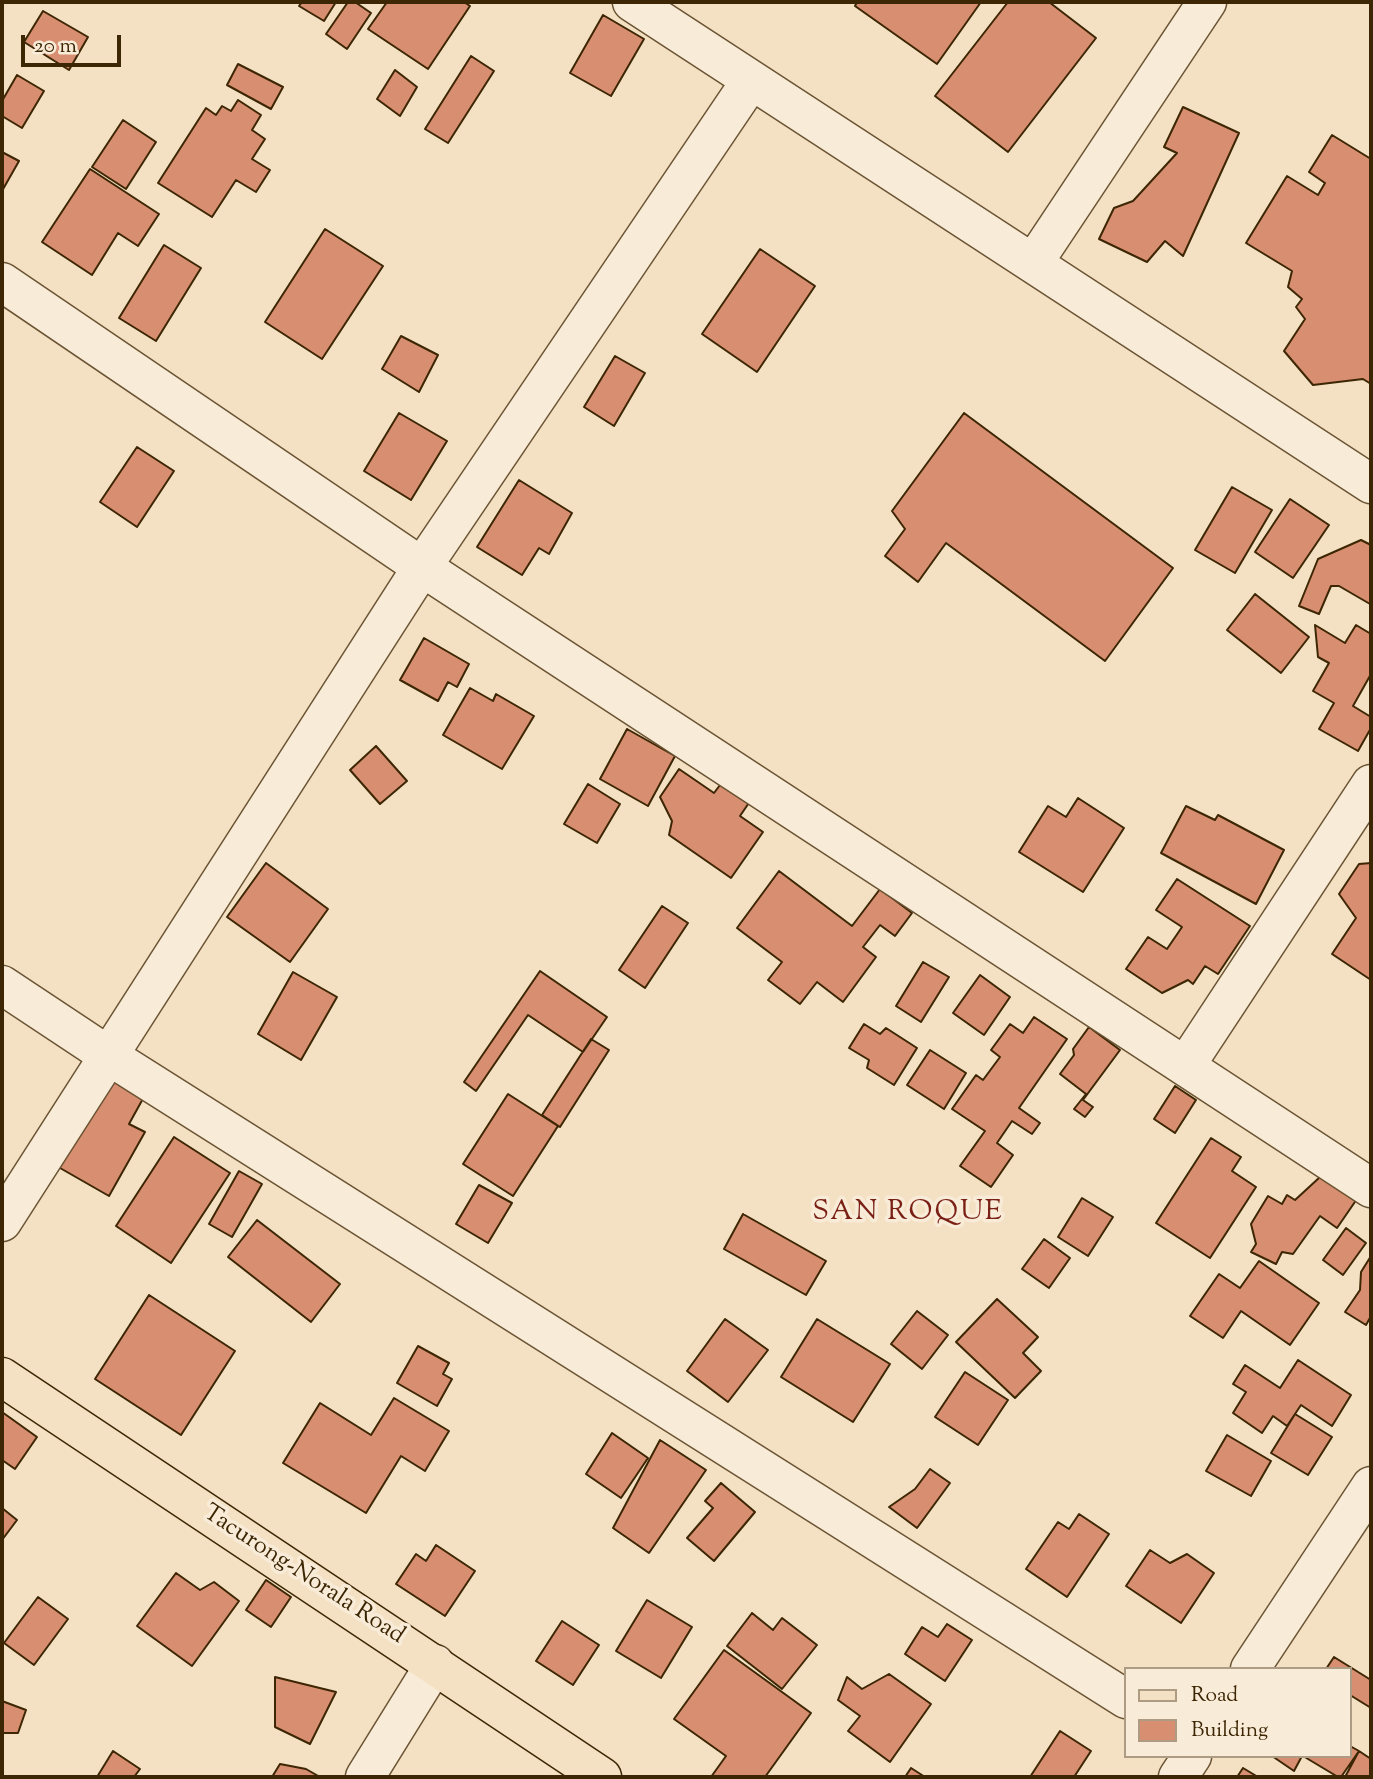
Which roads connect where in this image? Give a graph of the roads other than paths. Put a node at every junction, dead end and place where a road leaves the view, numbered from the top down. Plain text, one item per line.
1 (632, 2) edge
2 (1207, 2) edge
3 (750, 82) junction
4 (1034, 262) junction
5 (2, 282) edge
6 (1371, 484) edge
7 (422, 567) junction
8 (1371, 784) edge
9 (2, 985) edge
10 (109, 1056) junction
11 (1186, 1065) junction
12 (1371, 1188) edge
13 (2, 1222) edge
14 (2, 1377) edge
15 (1371, 1486) edge
16 (435, 1664) junction
17 (1251, 1667) edge
18 (1124, 1698) edge
19 (1191, 1758) edge
20 (365, 1777) edge
21 (602, 1777) edge
22 (1178, 1777) edge

1 - 3 street
2 - 4 street
3 - 4 street
3 - 7 street
4 - 6 street
5 - 7 street
7 - 10 street
7 - 11 street
8 - 11 street
9 - 10 street
10 - 13 street
10 - 18 street
11 - 12 street
14 - 16 main road, Tacurong-Norala Road
15 - 17 street
16 - 20 street
16 - 21 main road, Tacurong-Norala Road
19 - 22 street

